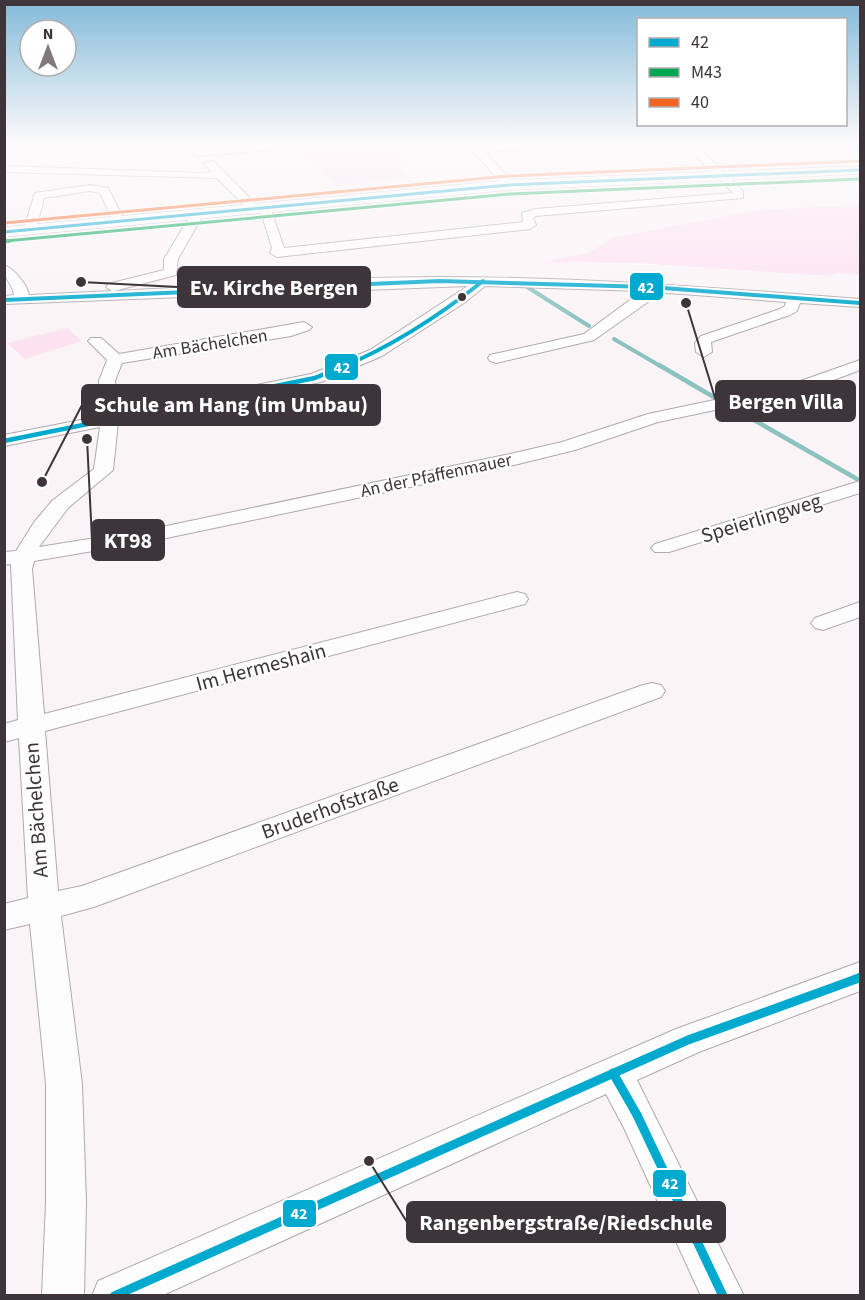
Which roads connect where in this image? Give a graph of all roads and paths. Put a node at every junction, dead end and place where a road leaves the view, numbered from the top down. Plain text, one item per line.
1 (37, 204) edge
2 (110, 204) edge
3 (255, 204) edge
4 (307, 204) edge
5 (647, 204) edge
6 (260, 208) junction
7 (198, 213) junction
8 (118, 220) junction
9 (30, 229) junction
10 (4, 232) edge
11 (4, 269) edge
12 (483, 281) junction
13 (650, 287) junction
14 (4, 290) edge
15 (22, 295) junction
16 (794, 297) junction
17 (4, 300) edge
18 (861, 303) edge
19 (304, 327) dead end
20 (96, 341) dead end
21 (704, 352) dead end
22 (496, 358) dead end
23 (115, 359) junction
24 (861, 364) edge
25 (110, 420) junction
26 (4, 441) edge
27 (861, 487) edge
28 (662, 548) dead end
29 (14, 557) edge
30 (517, 599) dead end
31 (861, 609) edge
32 (823, 623) dead end
33 (652, 691) dead end
34 (30, 727) junction
35 (4, 733) edge
36 (44, 908) junction
37 (4, 917) edge
38 (861, 977) edge
39 (613, 1073) junction
40 (63, 1296) edge
41 (113, 1296) edge
42 (723, 1296) edge

1 - 9 street
2 - 8 street
3 - 6 street
4 - 6 street
5 - 6 street
6 - 7 street
7 - 8 street
7 - 15 street
8 - 9 street
9 - 10 street
11 - 15 street
12 - 13 street
12 - 15 street
12 - 25 street
13 - 16 street
13 - 22 street
14 - 15 street
15 - 17 street
16 - 18 street
16 - 21 street
19 - 23 street, Am Bächelchen
20 - 23 street
23 - 25 street, Am Bächelchen
24 - 29 street, An der Pfaffenmauer
25 - 26 street
25 - 29 street, Am Bächelchen
27 - 28 street, Speierlingweg
29 - 34 street, Am Bächelchen
30 - 34 street, Im Hermeshain
31 - 32 street
33 - 36 street, Bruderhofstraße
34 - 35 street, Im Hermeshain
34 - 36 street, Am Bächelchen
36 - 37 street, Bruderhofstraße
36 - 40 street, Am Bächelchen
38 - 39 street
39 - 41 street
39 - 42 street

